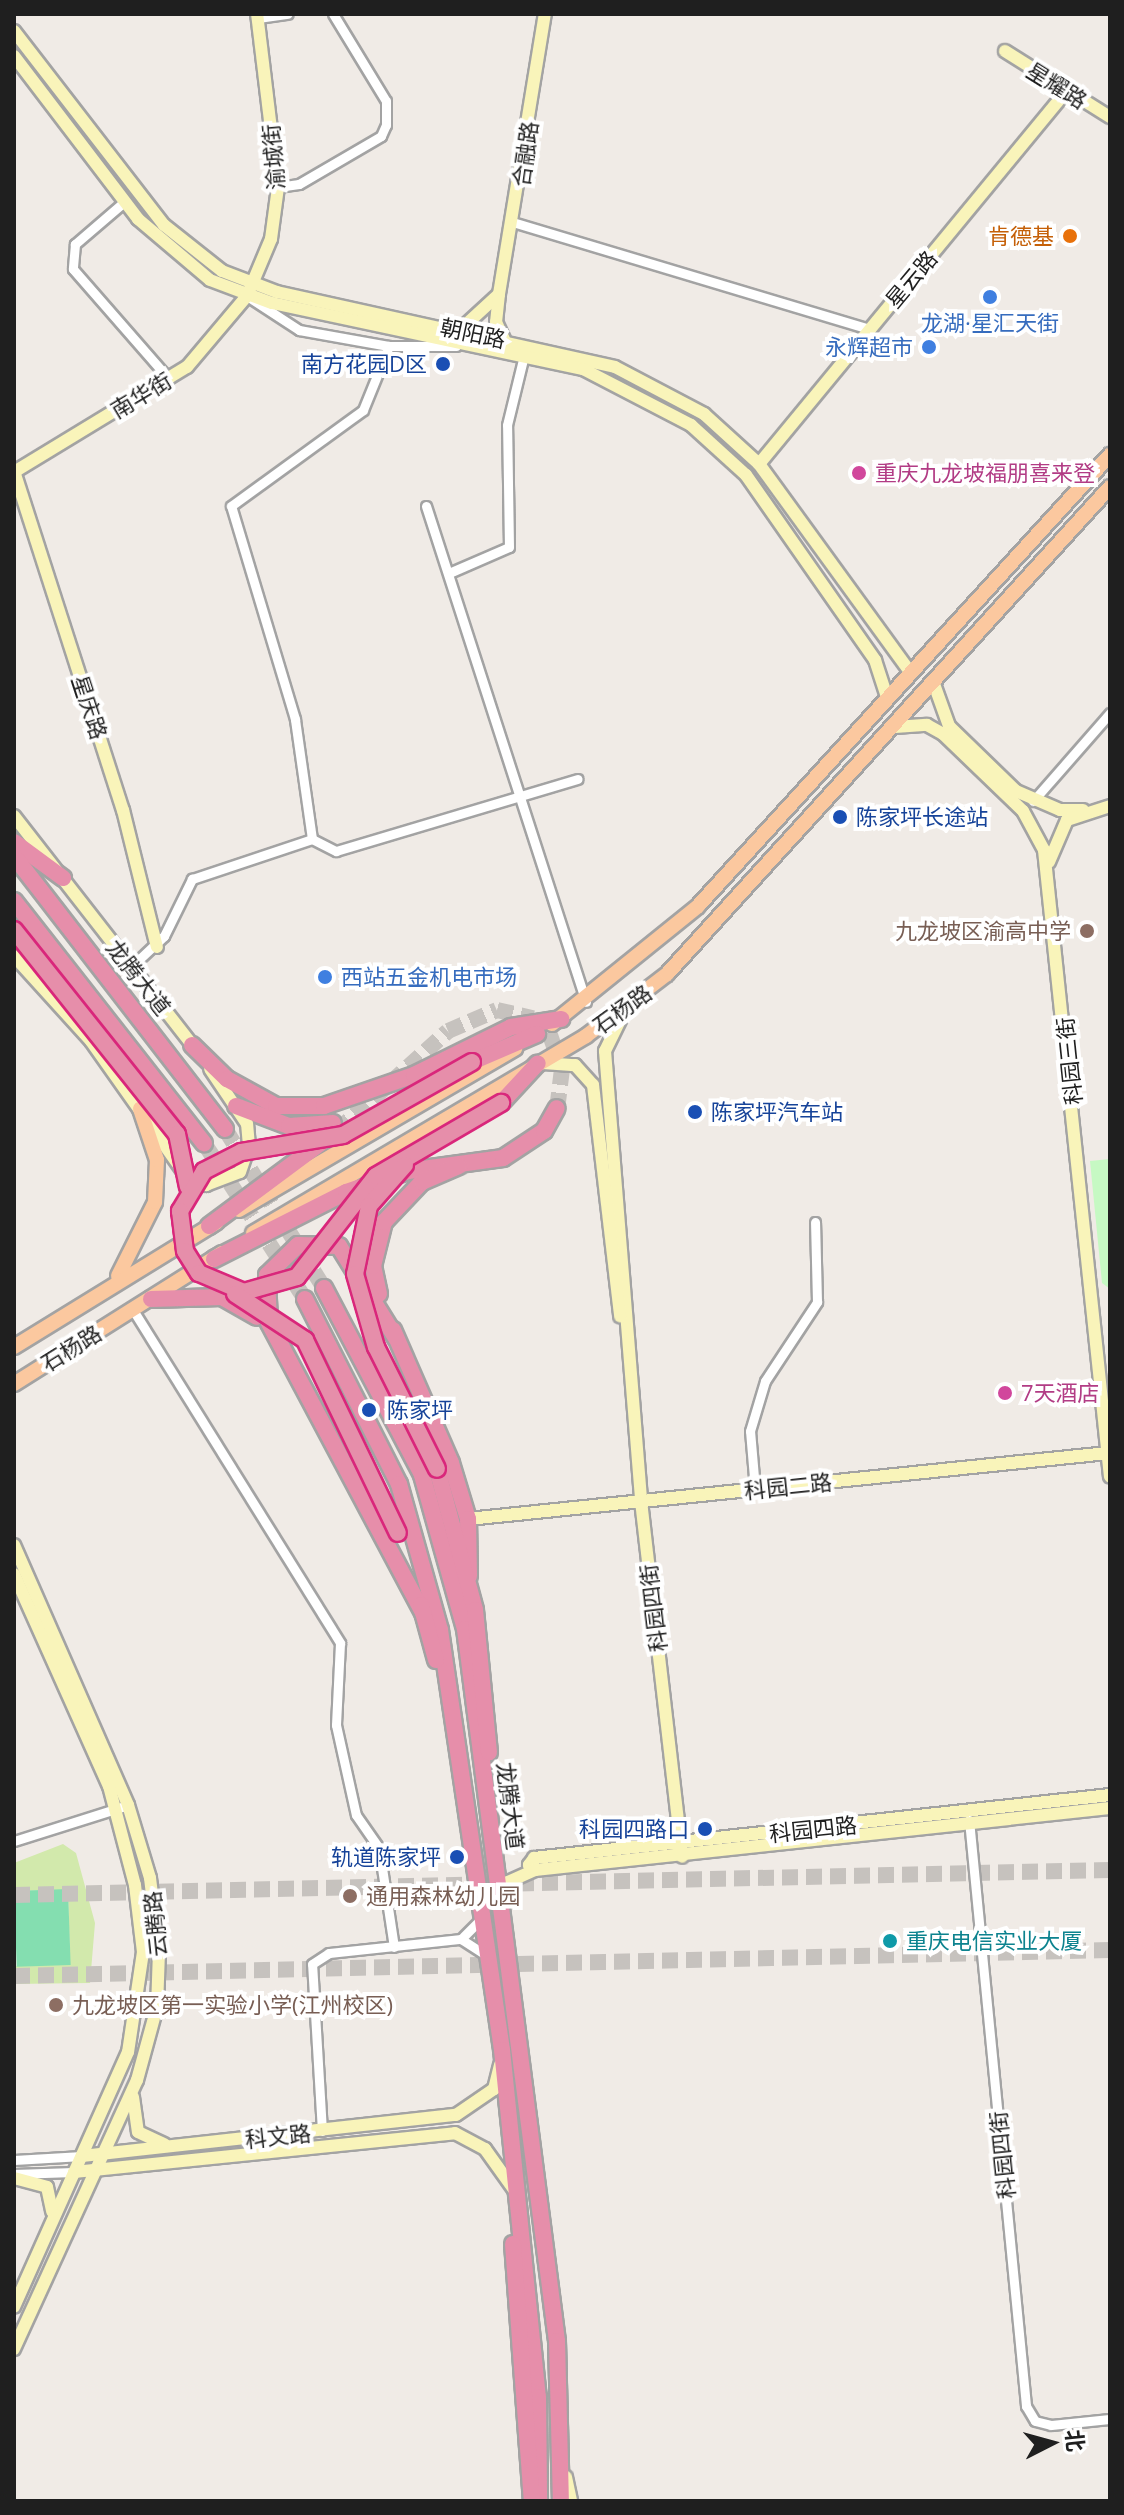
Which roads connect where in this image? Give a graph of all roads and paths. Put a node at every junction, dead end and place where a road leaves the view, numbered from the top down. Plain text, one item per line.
1 (288, 14) edge
2 (333, 14) edge
3 (545, 14) edge
4 (257, 16) edge
5 (14, 31) edge
6 (1005, 51) dead end
7 (14, 56) edge
8 (1065, 93) junction
9 (1110, 117) edge
10 (278, 187) junction
11 (124, 202) junction
12 (516, 223) junction
13 (250, 290) junction
14 (496, 304) junction
15 (870, 329) junction
16 (460, 330) junction
17 (504, 339) junction
18 (389, 346) junction
19 (484, 346) junction
20 (524, 355) junction
21 (169, 379) junction
22 (1110, 455) edge
23 (759, 464) junction
24 (14, 471) edge
25 (1110, 487) edge
26 (426, 506) dead end
27 (449, 573) junction
28 (863, 609) junction
29 (846, 620) junction
30 (910, 672) junction
31 (934, 684) junction
32 (887, 698) junction
33 (1110, 713) edge
34 (895, 727) junction
35 (577, 779) dead end
36 (519, 799) junction
37 (1032, 801) junction
38 (1110, 806) edge
39 (1083, 810) junction
40 (14, 816) edge
41 (312, 839) junction
42 (14, 842) edge
43 (14, 856) edge
44 (1048, 869) junction
45 (63, 878) junction
46 (14, 901) edge
47 (14, 930) edge
48 (157, 947) junction
49 (14, 956) edge
50 (132, 966) junction
51 (586, 1002) junction
52 (626, 1008) junction
53 (561, 1019) junction
54 (537, 1034) junction
55 (192, 1045) junction
56 (538, 1063) junction
57 (236, 1106) junction
58 (557, 1108) tunnel mouth
59 (140, 1109) junction
60 (225, 1129) tunnel mouth
61 (433, 1142) junction
62 (204, 1143) tunnel mouth
63 (459, 1166) junction
64 (188, 1187) junction
65 (815, 1222) dead end
66 (209, 1226) junction
67 (214, 1259) junction
68 (112, 1284) junction
69 (219, 1287) junction
70 (324, 1288) tunnel mouth
71 (151, 1299) junction
72 (305, 1299) tunnel mouth
73 (1110, 1304) edge
74 (1095, 1306) junction
75 (133, 1310) junction
76 (269, 1323) junction
77 (396, 1338) junction
78 (14, 1347) edge
79 (628, 1359) junction
80 (14, 1384) edge
81 (1108, 1453) junction
82 (1110, 1477) edge
83 (755, 1489) junction
84 (641, 1501) junction
85 (468, 1519) junction
86 (14, 1545) edge
87 (14, 1574) edge
88 (469, 1576) junction
89 (424, 1615) junction
90 (457, 1731) junction
91 (1110, 1795) edge
92 (488, 1802) junction
93 (122, 1807) junction
94 (1110, 1808) edge
95 (969, 1819) junction
96 (14, 1841) edge
97 (682, 1850) junction
98 (501, 1902) junction
99 (483, 1915) junction
100 (461, 1939) junction
101 (394, 1947) junction
102 (488, 1957) junction
103 (502, 2050) junction
104 (137, 2080) junction
105 (322, 2131) junction
106 (179, 2146) junction
107 (103, 2154) junction
108 (82, 2156) junction
109 (14, 2160) edge
110 (96, 2170) junction
111 (74, 2172) junction
112 (14, 2176) edge
113 (515, 2191) junction
114 (49, 2227) junction
115 (14, 2307) edge
116 (14, 2349) edge
117 (1110, 2419) edge
118 (562, 2460) junction
119 (532, 2501) edge
120 (539, 2501) edge
121 (561, 2501) edge
122 (571, 2501) edge

1 - 4 street
2 - 10 street
3 - 12 street, 合融路
4 - 10 street, 渝城街
5 - 13 street, 朝阳路
6 - 8 street, 星耀路
7 - 11 street, 朝阳路
8 - 9 street, 星耀路
8 - 15 street, 星云路
10 - 13 street, 渝城街
11 - 13 street, 朝阳路
11 - 21 street
12 - 14 street, 合融路
12 - 15 street
13 - 16 street, 朝阳路
13 - 18 street
13 - 19 street, 朝阳路
13 - 21 street, 南华街
14 - 16 street
14 - 17 street
15 - 23 street, 星云路
16 - 17 street, 朝阳路
17 - 23 street, 朝阳路
18 - 19 street
18 - 41 street
19 - 20 street, 朝阳路
20 - 27 street
20 - 29 street, 朝阳路
21 - 24 street, 南华街
22 - 30 main road, 石杨路
23 - 28 street, 朝阳路
24 - 48 street, 星庆路
25 - 31 main road, 石杨路
26 - 27 street
27 - 36 street
28 - 29 street
28 - 30 street, 朝阳路
29 - 32 street, 朝阳路
30 - 32 main road, 石杨路
31 - 34 main road, 石杨路
31 - 37 street
32 - 51 main road, 石杨路
33 - 37 street
34 - 44 street, 科园三街
34 - 52 main road, 石杨路
35 - 36 street
36 - 41 street
36 - 51 street
37 - 39 street
38 - 39 street
39 - 44 street
40 - 45 street
41 - 48 street
42 - 45 highway
43 - 60 highway, 龙腾大道
44 - 74 street, 科园三街
45 - 50 street
46 - 62 highway
47 - 64 highway, bridge
48 - 50 street
49 - 59 street
50 - 55 street
51 - 53 main road, 石杨路
52 - 56 main road, 石杨路
52 - 79 street, 科园四街
53 - 54 main road, 石杨路
53 - 55 highway
54 - 64 highway, bridge
54 - 66 main road, 石杨路
55 - 57 street
56 - 61 highway, bridge
56 - 67 main road, 石杨路
56 - 79 street, 科园四街
57 - 59 street
57 - 66 highway
58 - 63 highway
59 - 68 main road
61 - 69 highway, bridge
61 - 88 highway, bridge
63 - 67 highway
63 - 77 highway
64 - 69 highway, bridge
65 - 83 street
66 - 68 main road, 石杨路
67 - 71 main road, 石杨路
68 - 78 main road, 石杨路
69 - 89 highway, bridge
70 - 92 highway, 龙腾大道
71 - 75 main road, 石杨路
71 - 76 highway
72 - 90 highway, 龙腾大道
73 - 74 street
74 - 81 street, 科园三街
75 - 80 main road, 石杨路
75 - 101 street
76 - 77 highway
76 - 89 highway
77 - 85 highway
79 - 84 street, 科园四街
81 - 82 street, 科园三街
81 - 83 street, 科园二路
83 - 84 street, 科园二路
84 - 85 street, 科园二路
84 - 97 street, 科园四街
85 - 88 highway
86 - 93 street, 云腾路
87 - 93 street, 云腾路
88 - 92 highway
89 - 90 highway
90 - 99 highway, 龙腾大道
91 - 95 street, 科园四路
92 - 98 highway, 龙腾大道
93 - 96 street
93 - 104 street, 云腾路
93 - 108 street, 云腾路
94 - 95 street, 科园四路
95 - 97 street, 科园四路
95 - 117 street, 科园四街
97 - 98 street, 科园四路
98 - 118 highway, 龙腾大道
99 - 100 street
99 - 102 highway, 龙腾大道
100 - 101 street
100 - 102 street
101 - 105 street
102 - 103 highway, 龙腾大道
103 - 105 street, 科文路
103 - 113 highway, 龙腾大道
104 - 106 street
104 - 107 street, 云腾路
105 - 106 street, 科文路
106 - 107 street, 科文路
107 - 108 street, 科文路
107 - 110 street, 云腾路
108 - 109 street, 科文路
108 - 111 street, 云腾路
110 - 111 street, 科文路
110 - 113 street, 科文路
110 - 116 street, 云腾路
111 - 112 street, 科文路
111 - 114 street, 云腾路
112 - 114 street
113 - 119 highway
113 - 120 highway, 龙腾大道
114 - 115 street, 云腾路
118 - 121 highway, 龙腾大道
118 - 122 street

